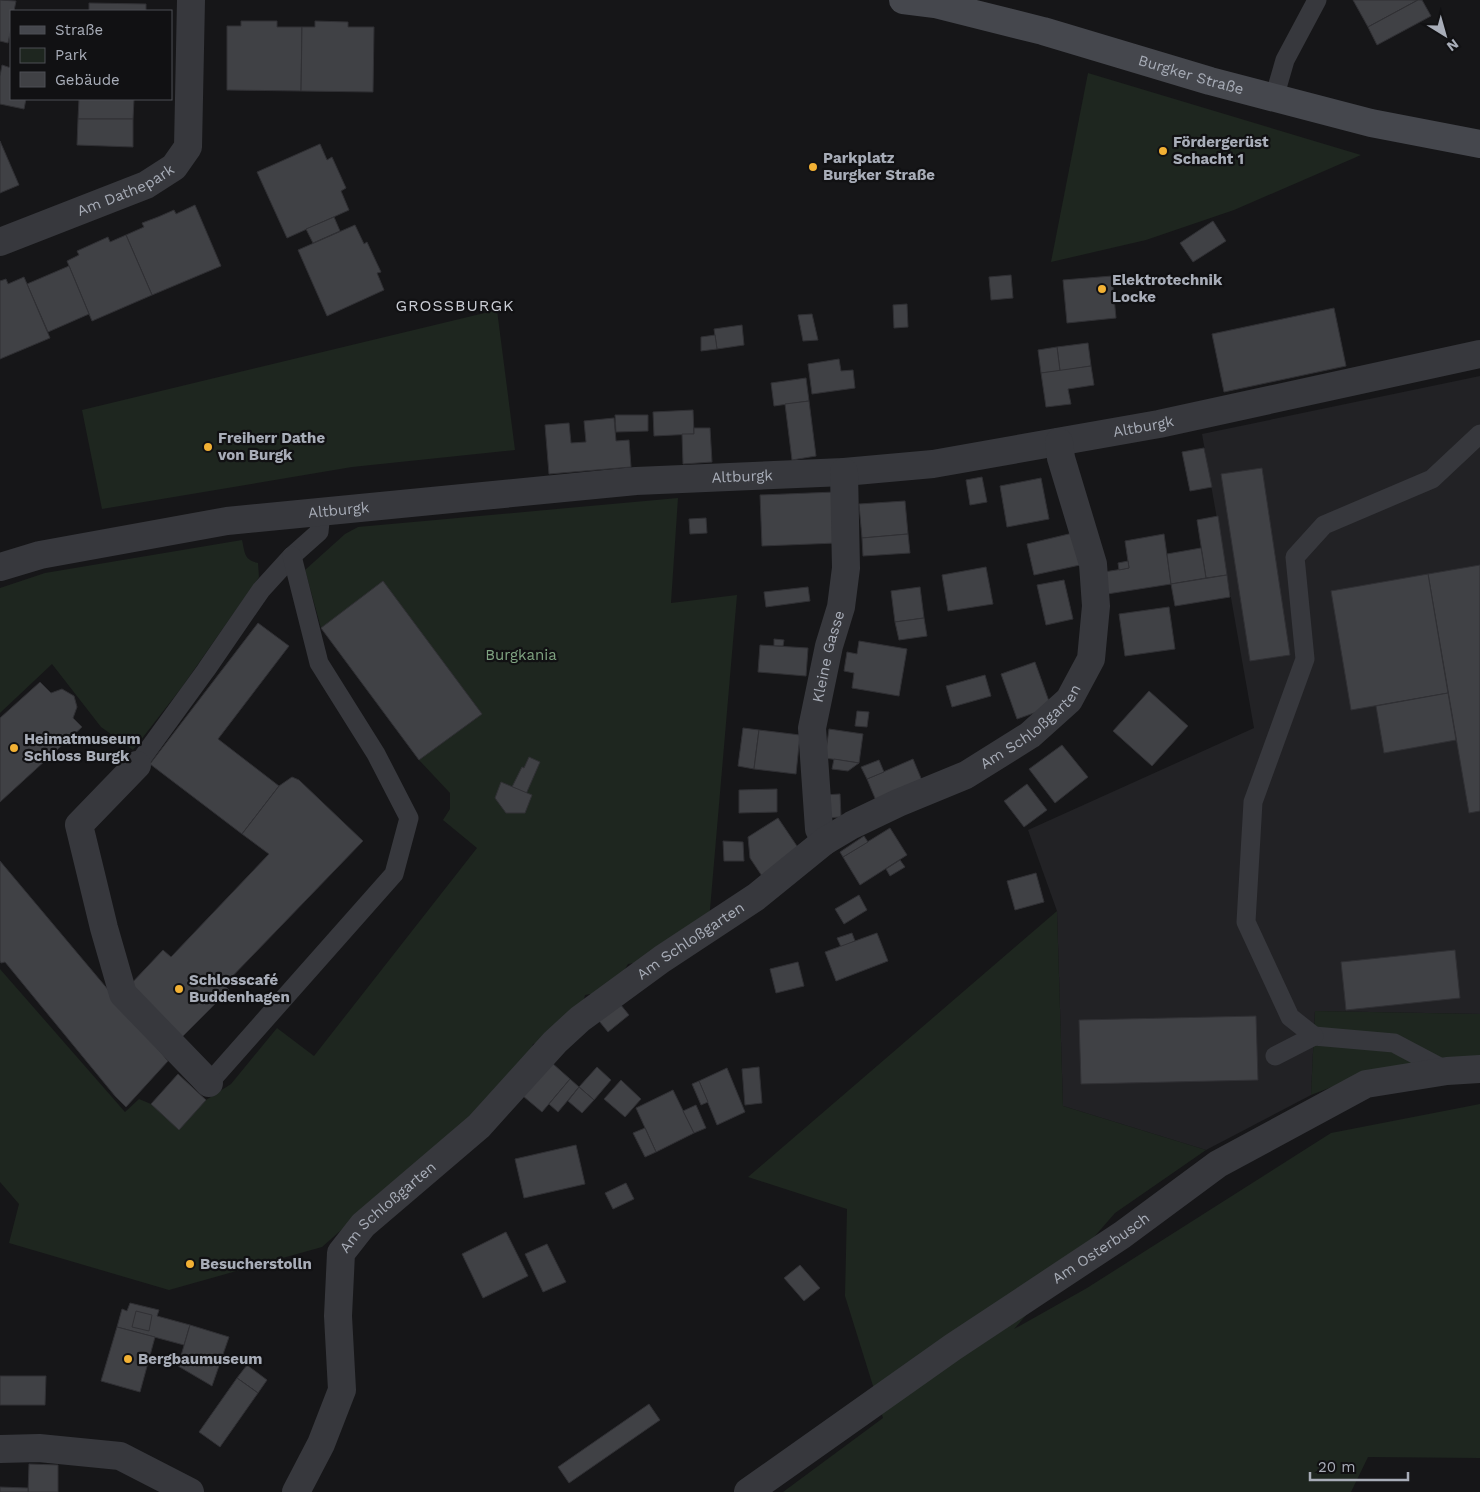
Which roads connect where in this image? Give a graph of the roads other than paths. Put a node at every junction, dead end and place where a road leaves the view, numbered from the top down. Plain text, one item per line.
1 (191, 0) edge
2 (903, 0) edge
3 (1317, 0) edge
4 (936, 2) edge
5 (1274, 98) junction
6 (1480, 144) edge
7 (0, 242) edge
8 (1480, 354) edge
9 (1480, 434) edge
10 (1059, 442) junction
11 (844, 472) junction
12 (321, 511) junction
13 (292, 556) junction
14 (0, 567) edge
15 (137, 765) joint
16 (825, 841) junction
17 (1314, 1036) junction
18 (1275, 1056) dead end
19 (1480, 1069) edge
20 (1447, 1071) junction
21 (209, 1083) joint
22 (0, 1449) edge
23 (190, 1492) edge
24 (296, 1492) edge
25 (748, 1492) edge

1 - 7 street, Am Dathepark
2 - 4 main road, Burgker Straße
3 - 5 lane
4 - 5 main road, Burgker Straße
5 - 6 main road, Burgker Straße
8 - 10 street, Altburgk
9 - 17 lane
10 - 11 street, Altburgk
10 - 16 street, Am Schloßgarten
11 - 12 street, Altburgk
11 - 16 street, Kleine Gasse
12 - 13 lane
12 - 14 street, Altburgk
13 - 15 lane
13 - 21 lane
15 - 21 street
16 - 24 street, Am Schloßgarten
17 - 18 lane
17 - 20 lane
19 - 20 street, Am Osterbusch
20 - 25 street, Am Osterbusch
22 - 23 street

